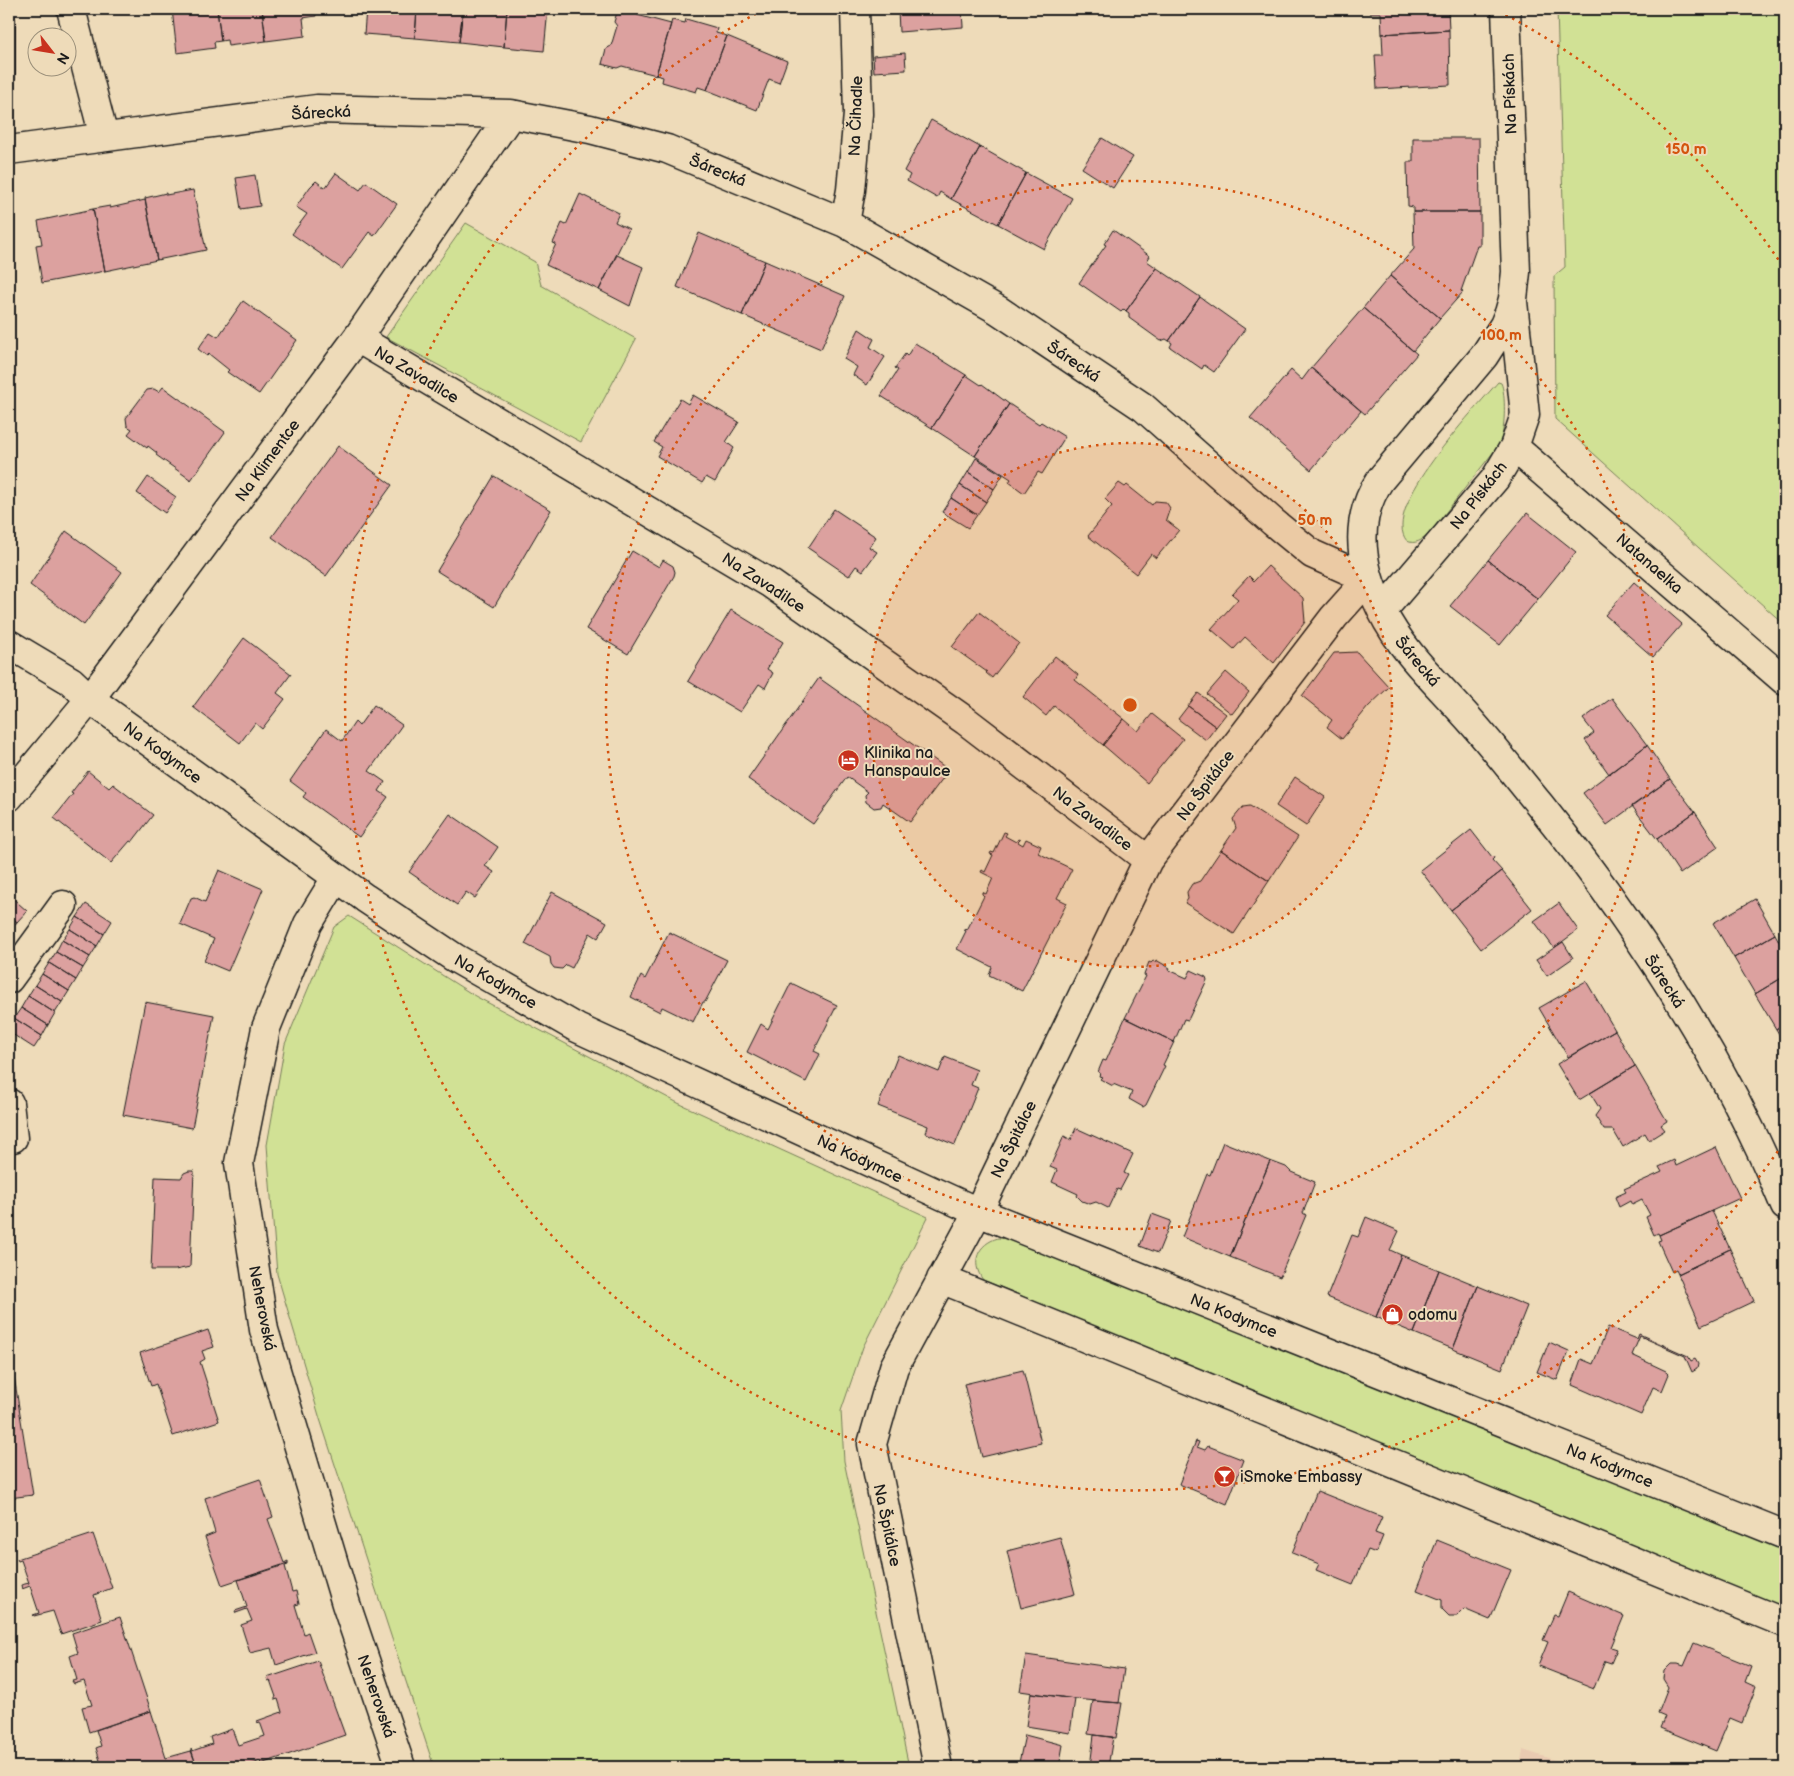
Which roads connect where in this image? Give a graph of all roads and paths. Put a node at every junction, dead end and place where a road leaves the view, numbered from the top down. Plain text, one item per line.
1 (71, 9) edge
2 (854, 9) edge
3 (1506, 9) edge
4 (511, 114) junction
5 (104, 137) junction
6 (9, 150) edge
7 (845, 223) junction
8 (1513, 299) junction
9 (357, 338) junction
10 (1514, 447) junction
11 (1368, 579) junction
12 (1382, 612) junction
13 (9, 644) edge
14 (1785, 681) edge
15 (90, 699) junction
16 (9, 797) edge
17 (1148, 860) junction
18 (336, 878) junction
19 (63, 905) dead end
20 (9, 979) edge
21 (9, 1103) edge
22 (13, 1138) dead end
23 (1785, 1206) edge
24 (978, 1212) junction
25 (941, 1279) junction
26 (1785, 1535) edge
27 (1785, 1623) edge
28 (397, 1766) edge
29 (938, 1767) edge

1 - 5 street
2 - 7 street, Na Čihadle
3 - 8 street, Na Pískách
4 - 5 street, Šárecká
4 - 7 street, Šárecká
4 - 9 street, Na Klimentce
5 - 6 street, Šárecká
7 - 11 street, Šárecká
8 - 10 street, Na Pískách
8 - 11 street, Na Pískách
9 - 15 street, Na Klimentce
9 - 17 street, Na Zavadilce
10 - 12 street, Na Pískách
10 - 14 street, Natanaelka
11 - 12 street, Šárecká
11 - 17 street, Na Špitálce
12 - 23 street, Šárecká
13 - 15 street, Na Kodymce
15 - 16 street, Na Klimentce
15 - 18 street, Na Kodymce
17 - 24 street, Na Špitálce
18 - 24 street, Na Kodymce
18 - 28 street, Neherovská
19 - 20 street
21 - 22 street
24 - 25 street, Na Špitálce
24 - 26 street, Na Kodymce
25 - 27 street
25 - 29 street, Na Špitálce

